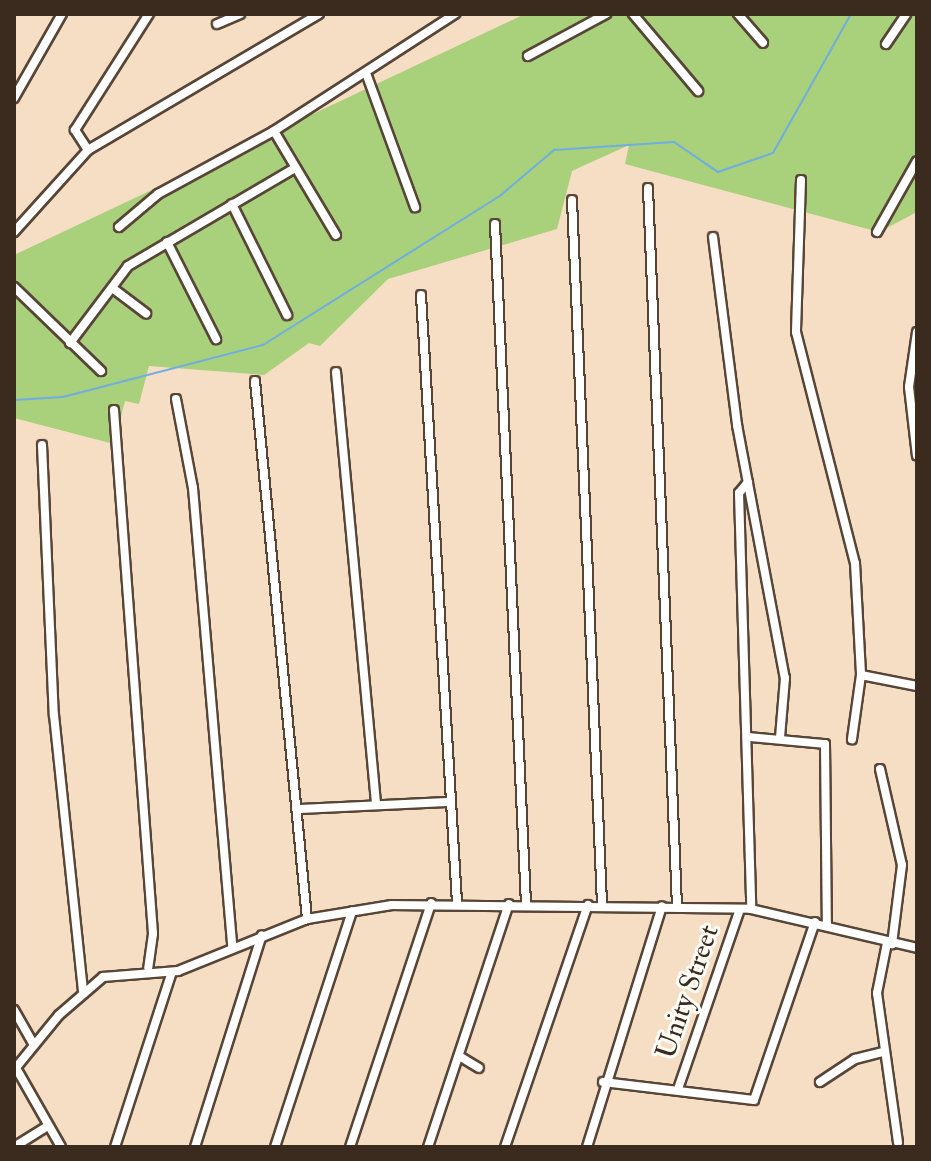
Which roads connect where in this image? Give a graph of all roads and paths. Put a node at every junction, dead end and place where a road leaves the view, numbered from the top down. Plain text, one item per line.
1 (62, 14) edge
2 (149, 14) edge
3 (240, 14) edge
4 (319, 14) edge
5 (455, 14) edge
6 (606, 14) edge
7 (633, 14) edge
8 (738, 14) edge
9 (906, 14) edge
10 (217, 24) dead end
11 (763, 43) dead end
12 (886, 44) dead end
13 (528, 56) dead end
14 (366, 73) junction
15 (698, 91) dead end
16 (14, 98) edge
17 (274, 131) junction
18 (88, 150) junction
19 (917, 161) edge
20 (295, 168) junction
21 (801, 180) dead end
22 (648, 188) dead end
23 (572, 200) dead end
24 (232, 204) junction
25 (415, 207) dead end
26 (495, 224) dead end
27 (119, 227) dead end
28 (14, 232) edge
29 (877, 232) dead end
30 (336, 235) dead end
31 (713, 237) dead end
32 (167, 242) junction
33 (14, 287) edge
34 (115, 290) junction
35 (421, 295) dead end
36 (146, 313) dead end
37 (287, 315) dead end
38 (917, 332) edge
39 (216, 339) dead end
40 (70, 343) junction
41 (101, 371) dead end
42 (336, 372) dead end
43 (255, 381) dead end
44 (176, 399) dead end
45 (114, 410) dead end
46 (42, 445) dead end
47 (917, 456) edge
48 (748, 482) junction
49 (861, 675) junction
50 (917, 686) edge
51 (749, 737) junction
52 (780, 738) junction
53 (852, 739) dead end
54 (880, 769) dead end
55 (448, 802) junction
56 (376, 804) junction
57 (299, 809) junction
58 (431, 903) junction
59 (457, 903) junction
60 (509, 904) junction
61 (526, 904) junction
62 (588, 905) junction
63 (602, 905) junction
64 (662, 906) junction
65 (677, 906) junction
66 (740, 909) junction
67 (751, 909) junction
68 (352, 911) junction
69 (307, 919) junction
70 (815, 922) junction
71 (827, 925) junction
72 (262, 935) junction
73 (890, 943) junction
74 (232, 946) junction
75 (917, 948) edge
76 (148, 968) junction
77 (172, 972) junction
78 (83, 990) junction
79 (14, 1010) edge
80 (34, 1045) junction
81 (884, 1052) junction
82 (459, 1056) junction
83 (479, 1068) dead end
84 (15, 1069) edge
85 (603, 1082) junction
86 (820, 1082) dead end
87 (678, 1089) junction
88 (48, 1126) junction
89 (898, 1143) dead end
90 (14, 1147) edge
91 (61, 1147) edge
92 (115, 1147) edge
93 (195, 1147) edge
94 (275, 1147) edge
95 (350, 1147) edge
96 (428, 1147) edge
97 (505, 1147) edge
98 (587, 1147) edge

1 - 16 street
2 - 18 street
3 - 10 street
4 - 18 street
5 - 14 street
6 - 13 street
7 - 15 street
8 - 11 street
9 - 12 street
14 - 17 street
14 - 25 street
17 - 20 street
17 - 27 street
18 - 28 street
19 - 29 street
20 - 24 street
20 - 30 street
21 - 49 street
22 - 65 street
23 - 63 street
24 - 32 street
24 - 37 street
26 - 61 street
31 - 48 street
32 - 34 street
32 - 39 street
33 - 40 street
34 - 36 street
34 - 40 street
35 - 55 street
38 - 47 street
40 - 41 street
42 - 56 street
43 - 57 street
44 - 74 street
45 - 76 street
46 - 78 street
48 - 51 street
48 - 52 street
49 - 50 street
49 - 53 street
51 - 52 street
51 - 67 street
52 - 71 street
54 - 73 street
55 - 56 street
55 - 59 street
56 - 57 street
57 - 69 street
58 - 59 street
58 - 68 street
58 - 95 street
59 - 60 street
60 - 61 street
60 - 82 street
61 - 62 street
62 - 63 street
62 - 97 street
63 - 64 street
64 - 65 street
64 - 85 street
65 - 66 street
66 - 67 street
66 - 87 street, Unity Street
67 - 70 street
68 - 69 street
68 - 94 street
69 - 72 street
70 - 71 street
70 - 87 street
71 - 73 street
72 - 74 street
72 - 93 street
73 - 75 street
73 - 81 street
74 - 77 street
76 - 77 street
76 - 78 street
77 - 92 street
78 - 80 street
79 - 80 street
80 - 84 street
81 - 86 street
81 - 89 street
82 - 83 street
82 - 96 street
84 - 88 street
85 - 87 street
85 - 98 street
88 - 90 street
88 - 91 street

